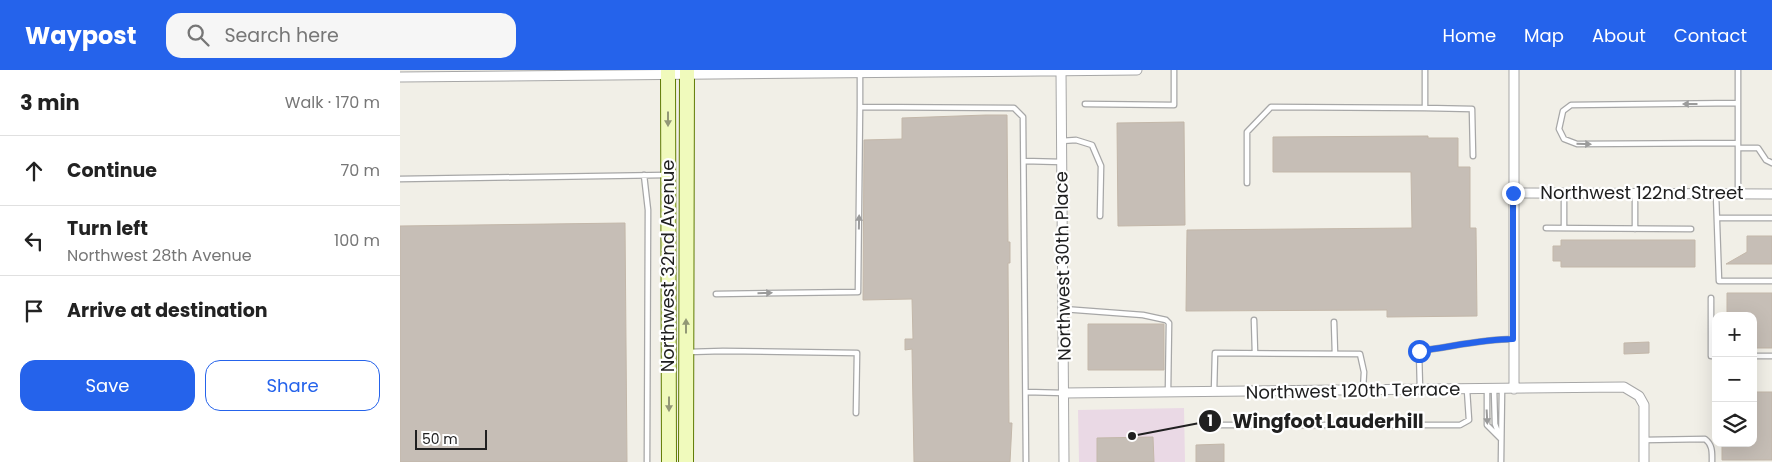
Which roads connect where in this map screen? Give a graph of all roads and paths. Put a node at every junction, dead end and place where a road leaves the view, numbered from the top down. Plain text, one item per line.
1 (1061, 70) edge
2 (1137, 70) edge
3 (1174, 70) edge
4 (1425, 70) edge
5 (1514, 70) edge
6 (1738, 70) edge
7 (668, 72) edge
8 (687, 72) edge
9 (860, 72) junction
10 (511, 73) edge
11 (400, 77) edge
12 (1738, 103) junction
13 (1085, 104) dead end
14 (860, 108) junction
15 (1424, 108) junction
16 (1061, 141) junction
17 (1738, 145) junction
18 (1473, 156) dead end
19 (1024, 161) junction
20 (1062, 162) junction
21 (1772, 163) edge
22 (668, 175) junction
23 (644, 176) junction
24 (400, 179) edge
25 (1247, 183) dead end
26 (1513, 193) junction
27 (1564, 193) junction
28 (1635, 193) junction
29 (1716, 194) junction
30 (1738, 194) junction
31 (1772, 194) edge
32 (1100, 216) dead end
33 (1717, 218) junction
34 (1772, 218) edge
35 (1546, 228) dead end
36 (1564, 228) junction
37 (1635, 229) junction
38 (1690, 229) dead end
39 (1772, 281) edge
40 (716, 294) dead end
41 (1711, 298) dead end
42 (1063, 309) junction
43 (1254, 320) dead end
44 (1334, 322) dead end
45 (1513, 339) junction
46 (686, 352) junction
47 (1255, 353) junction
48 (1335, 354) junction
49 (1712, 356) edge
50 (1757, 356) edge
51 (1772, 356) edge
52 (1494, 389) junction
53 (1514, 389) junction
54 (1420, 390) junction
55 (1467, 390) junction
56 (1363, 391) junction
57 (1026, 392) junction
58 (1168, 392) junction
59 (1214, 392) junction
60 (1064, 393) junction
61 (856, 413) dead end
62 (1202, 425) dead end
63 (1501, 439) junction
64 (1644, 440) junction
65 (647, 462) edge
66 (669, 462) edge
67 (686, 462) edge
68 (1026, 462) edge
69 (1064, 462) edge
70 (1501, 462) edge
71 (1644, 462) edge
72 (1712, 462) edge

1 - 2 street
1 - 9 street
1 - 16 street, Northwest 30th Place
3 - 13 lane
4 - 15 lane
5 - 26 street
6 - 12 lane
7 - 8 street
7 - 10 street
7 -> 22 main road, Northwest 32nd Avenue
8 - 9 street
46 -> 8 main road, Northwest 32nd Avenue
9 - 14 lane
10 - 11 street
12 - 17 lane
12 -> 17 lane
14 - 19 lane
40 -> 14 lane
15 - 18 lane
15 - 25 lane
16 - 20 street, Northwest 30th Place
16 - 32 lane
17 - 21 lane
17 - 30 lane
19 - 20 lane
19 - 57 lane
20 - 42 street, Northwest 30th Place
22 - 23 lane
22 -> 66 main road, Northwest 32nd Avenue
23 - 24 lane
23 - 65 lane
26 - 27 street, Northwest 122nd Street
26 - 45 street
27 - 28 street, Northwest 122nd Street
27 - 36 lane
28 - 29 street, Northwest 122nd Street
28 - 37 lane
29 - 30 street, Northwest 122nd Street
29 - 33 lane
30 - 31 street, Northwest 122nd Street
33 - 34 lane
33 - 39 lane
35 - 36 lane
36 - 37 lane
37 - 38 lane
41 - 49 lane
42 - 58 lane
42 - 60 street, Northwest 30th Place
43 - 47 lane
44 - 48 lane
45 - 53 street
45 - 54 lane
46 - 61 lane
46 - 67 main road, Northwest 32nd Avenue
47 - 48 lane
47 - 59 lane
48 - 56 lane
50 - 51 lane
52 - 53 street, Northwest 120th Terrace
52 - 55 street, Northwest 120th Terrace
52 - 63 lane
52 -> 63 lane
53 - 64 street, Northwest 120th Terrace
54 - 55 street, Northwest 120th Terrace
54 - 56 street, Northwest 120th Terrace
55 - 62 lane
56 - 59 street, Northwest 120th Terrace
57 - 60 lane
57 - 68 lane
58 - 59 street, Northwest 120th Terrace
58 - 60 street, Northwest 120th Terrace
60 - 69 street, Northwest 30th Place
63 - 70 lane
64 - 71 street
64 - 72 lane

